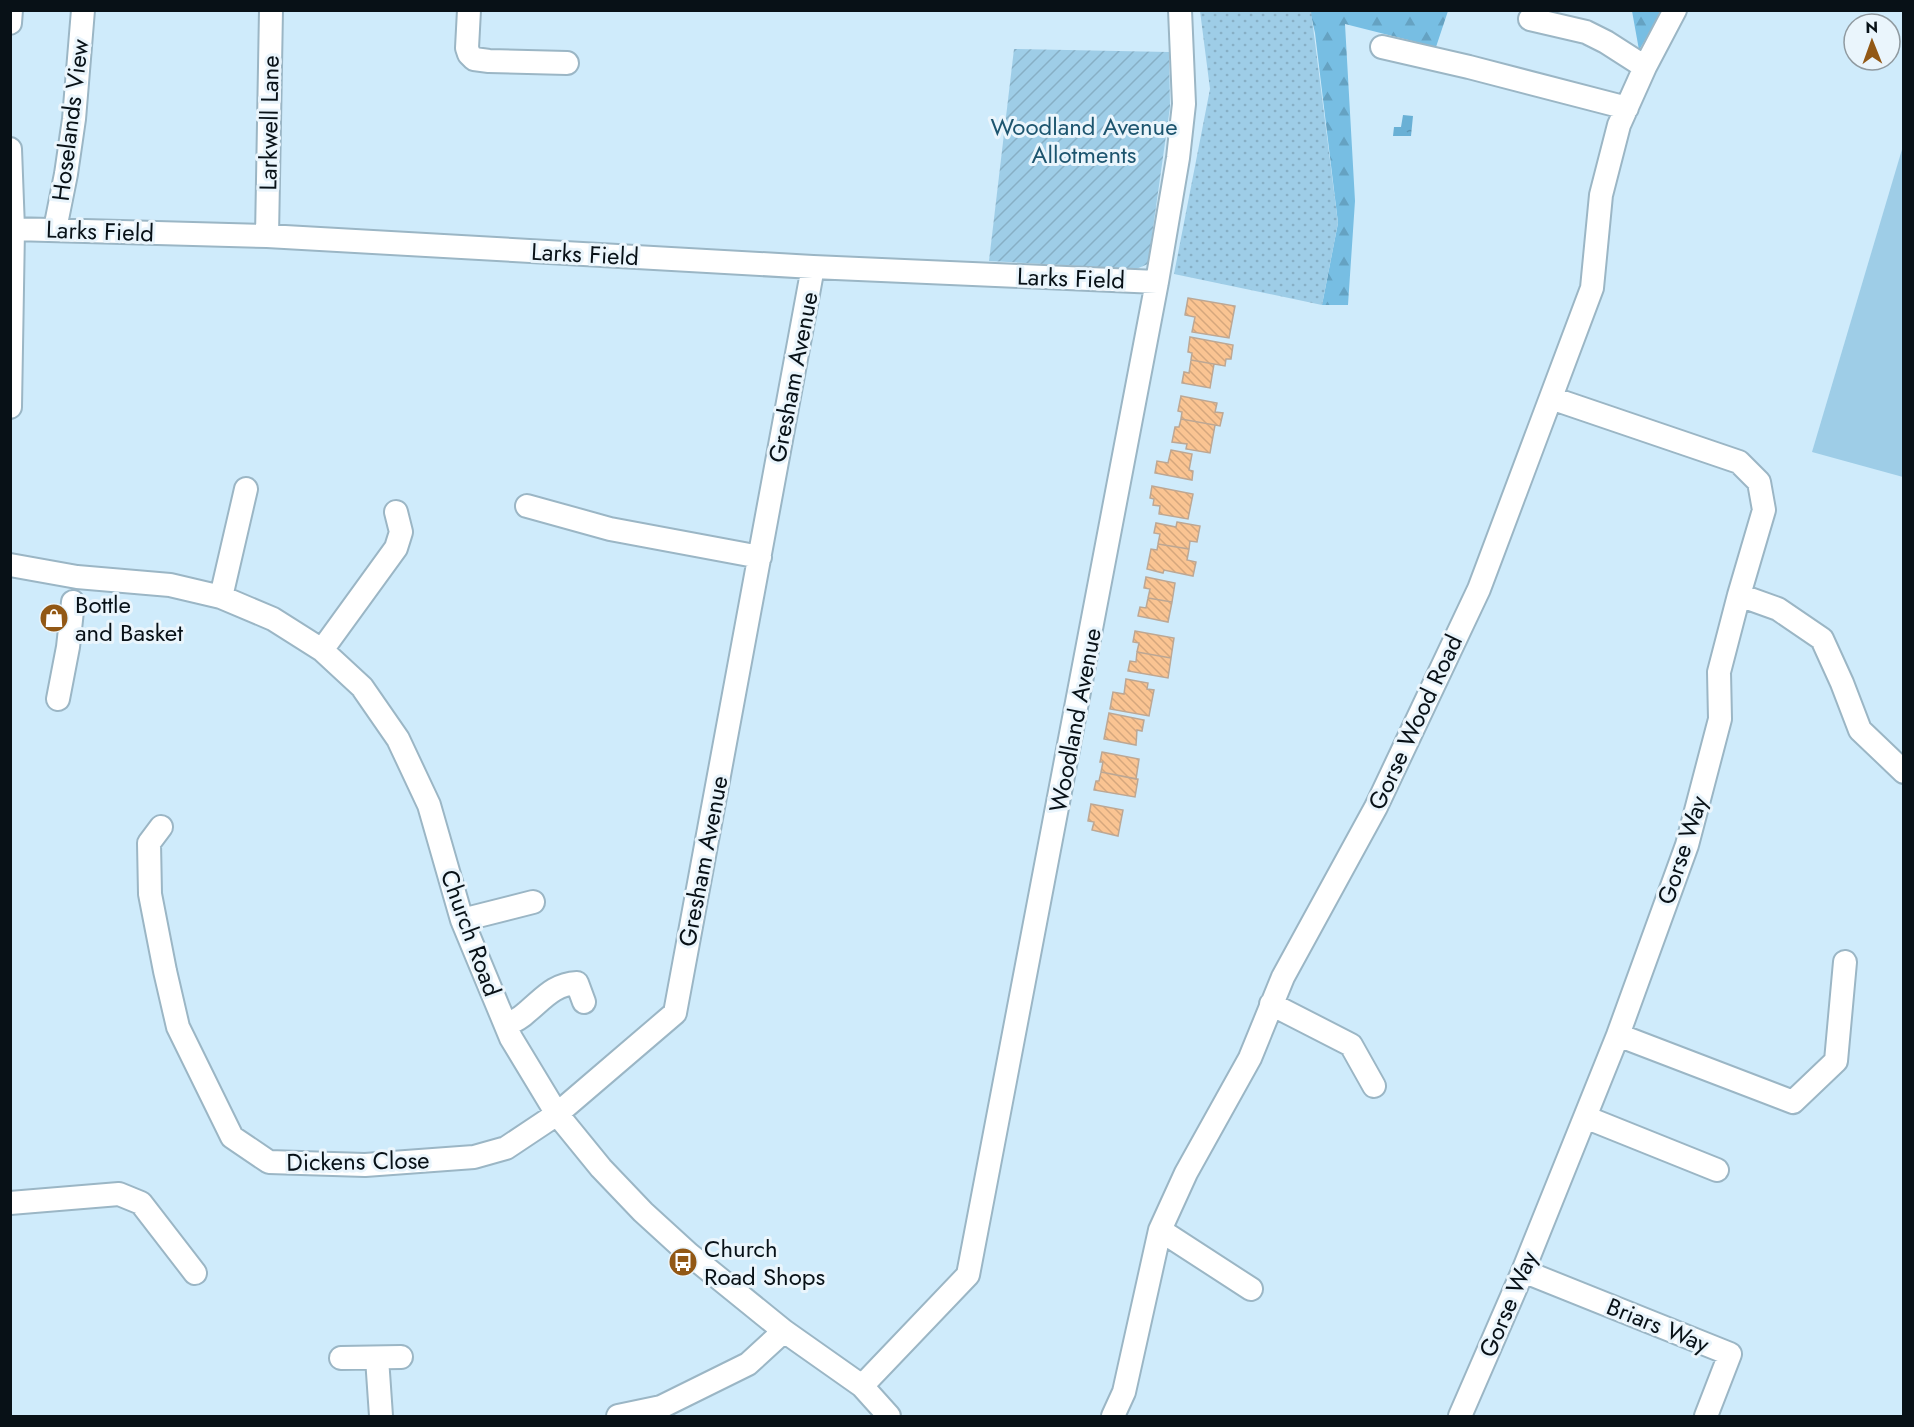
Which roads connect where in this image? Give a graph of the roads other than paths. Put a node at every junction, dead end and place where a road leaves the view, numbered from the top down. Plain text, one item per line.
1 (11, 10) edge
2 (83, 10) edge
3 (271, 10) edge
4 (469, 10) edge
5 (1180, 10) edge
6 (1675, 10) edge
7 (1530, 19) dead end
8 (10, 23) edge
9 (1382, 47) dead end
10 (567, 63) dead end
11 (1645, 67) junction
12 (1627, 108) junction
13 (10, 150) edge
14 (14, 228) junction
15 (55, 229) junction
16 (267, 236) junction
17 (813, 267) junction
18 (1157, 282) junction
19 (1551, 398) junction
20 (10, 407) edge
21 (246, 489) dead end
22 (527, 506) dead end
23 (396, 512) dead end
24 (759, 557) junction
25 (10, 565) edge
26 (1739, 595) junction
27 (221, 597) junction
28 (73, 602) dead end
29 (322, 650) junction
30 (58, 699) dead end
31 (1904, 772) edge
32 (161, 826) dead end
33 (533, 902) dead end
34 (462, 920) junction
35 (1845, 962) dead end
36 (584, 1002) dead end
37 (1271, 1004) junction
38 (506, 1025) junction
39 (1618, 1035) junction
40 (1374, 1086) dead end
41 (557, 1114) junction
42 (1585, 1117) junction
43 (1717, 1170) dead end
44 (10, 1203) edge
45 (1160, 1230) junction
46 (1523, 1271) junction
47 (195, 1273) dead end
48 (1251, 1289) dead end
49 (784, 1331) junction
50 (401, 1357) dead end
51 (341, 1358) dead end
52 (377, 1358) junction
53 (862, 1386) junction
54 (381, 1416) edge
55 (620, 1416) edge
56 (889, 1416) edge
57 (1113, 1416) edge
58 (1460, 1416) edge
59 (1706, 1416) edge

1 - 8 street
2 - 15 street, Hoselands View
3 - 16 street, Larkwell Lane
4 - 10 street
5 - 18 street, Woodland Avenue
6 - 11 street, Gorse Wood Road
7 - 11 street
9 - 12 street
11 - 12 street, Gorse Wood Road
12 - 19 street, Gorse Wood Road
13 - 14 street
14 - 15 street, Larks Field
14 - 20 street
15 - 16 street, Larks Field
16 - 17 street, Larks Field
17 - 18 street, Larks Field
17 - 24 street, Gresham Avenue
18 - 53 street, Woodland Avenue
19 - 26 street, Gorse Way
19 - 37 street, Gorse Wood Road
21 - 27 street
22 - 24 street
23 - 29 street
24 - 41 street, Gresham Avenue
25 - 27 street, Church Road
26 - 31 street
26 - 39 street, Gorse Way
27 - 29 street, Church Road
28 - 30 street
29 - 34 street, Church Road
32 - 41 street, Dickens Close
33 - 34 street
34 - 38 street, Church Road
35 - 39 street
36 - 38 street
37 - 40 street
37 - 45 street, Gorse Wood Road
38 - 41 street, Church Road
39 - 42 street, Gorse Way
41 - 49 street, Church Road
42 - 43 street
42 - 46 street, Gorse Way
44 - 47 street
45 - 48 street
45 - 57 street, Gorse Wood Road
46 - 58 street, Gorse Way
46 - 59 street, Briars Way
49 - 53 street, Church Road
49 - 55 street
50 - 52 street
51 - 52 street
52 - 54 street
53 - 56 street, Church Road

